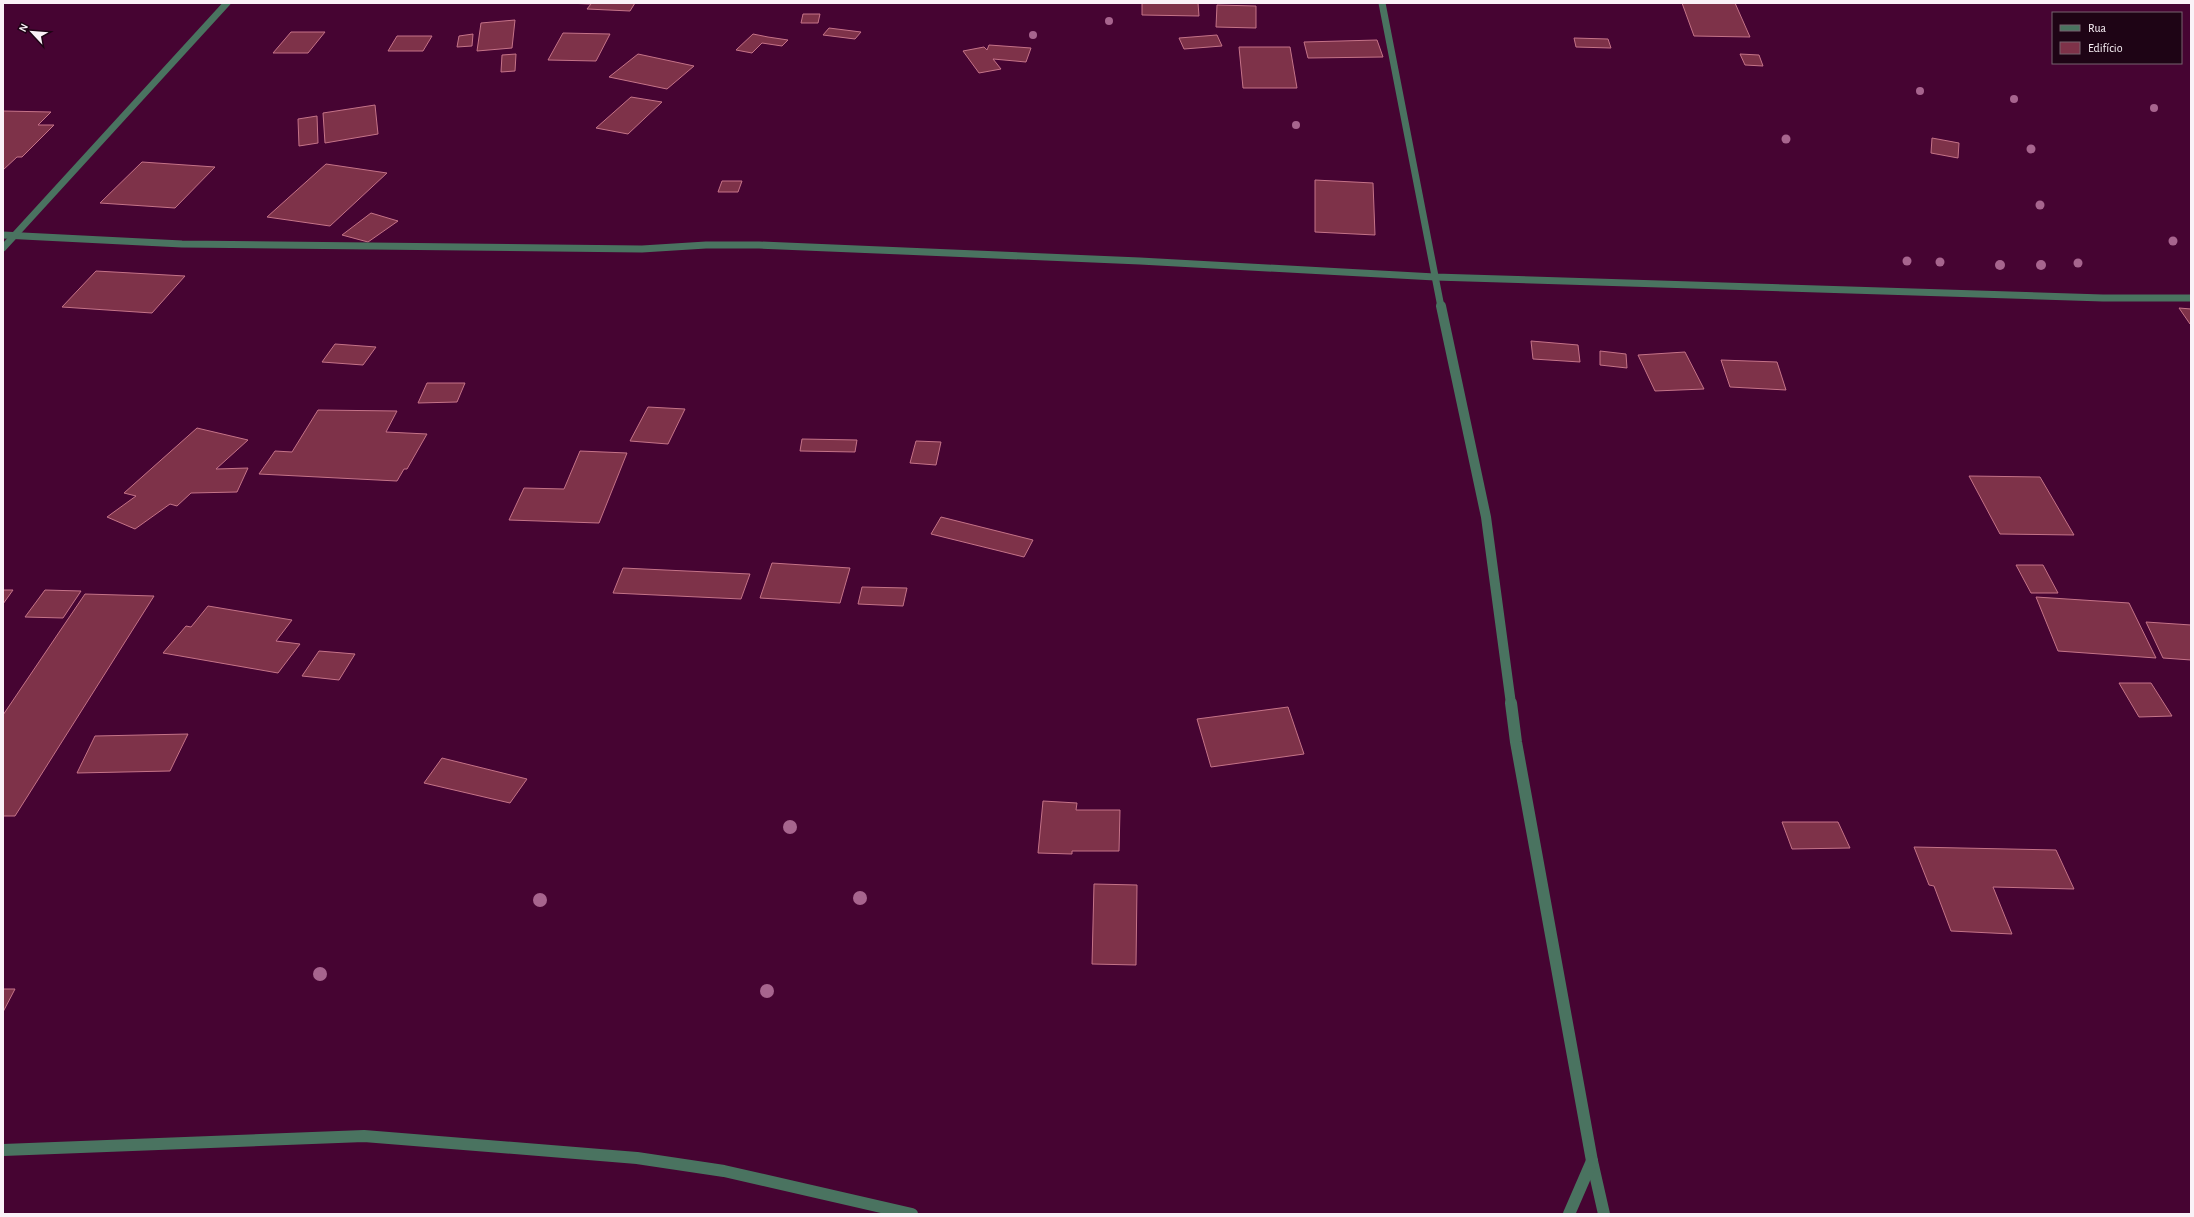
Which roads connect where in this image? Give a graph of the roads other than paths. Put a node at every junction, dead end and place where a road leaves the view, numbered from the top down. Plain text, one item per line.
1 (227, 3) edge
2 (1382, 3) edge
3 (3, 235) edge
4 (16, 236) junction
5 (3, 248) edge
6 (1435, 277) junction
7 (2191, 298) edge
8 (3, 1150) edge
9 (1592, 1161) junction
10 (912, 1214) edge
11 (1569, 1214) edge
12 (1604, 1214) edge

1 - 4 street
2 - 6 street
3 - 4 street
4 - 5 street
4 - 6 street
6 - 7 street
6 - 9 street
8 - 10 street
9 - 11 street
9 - 12 street

